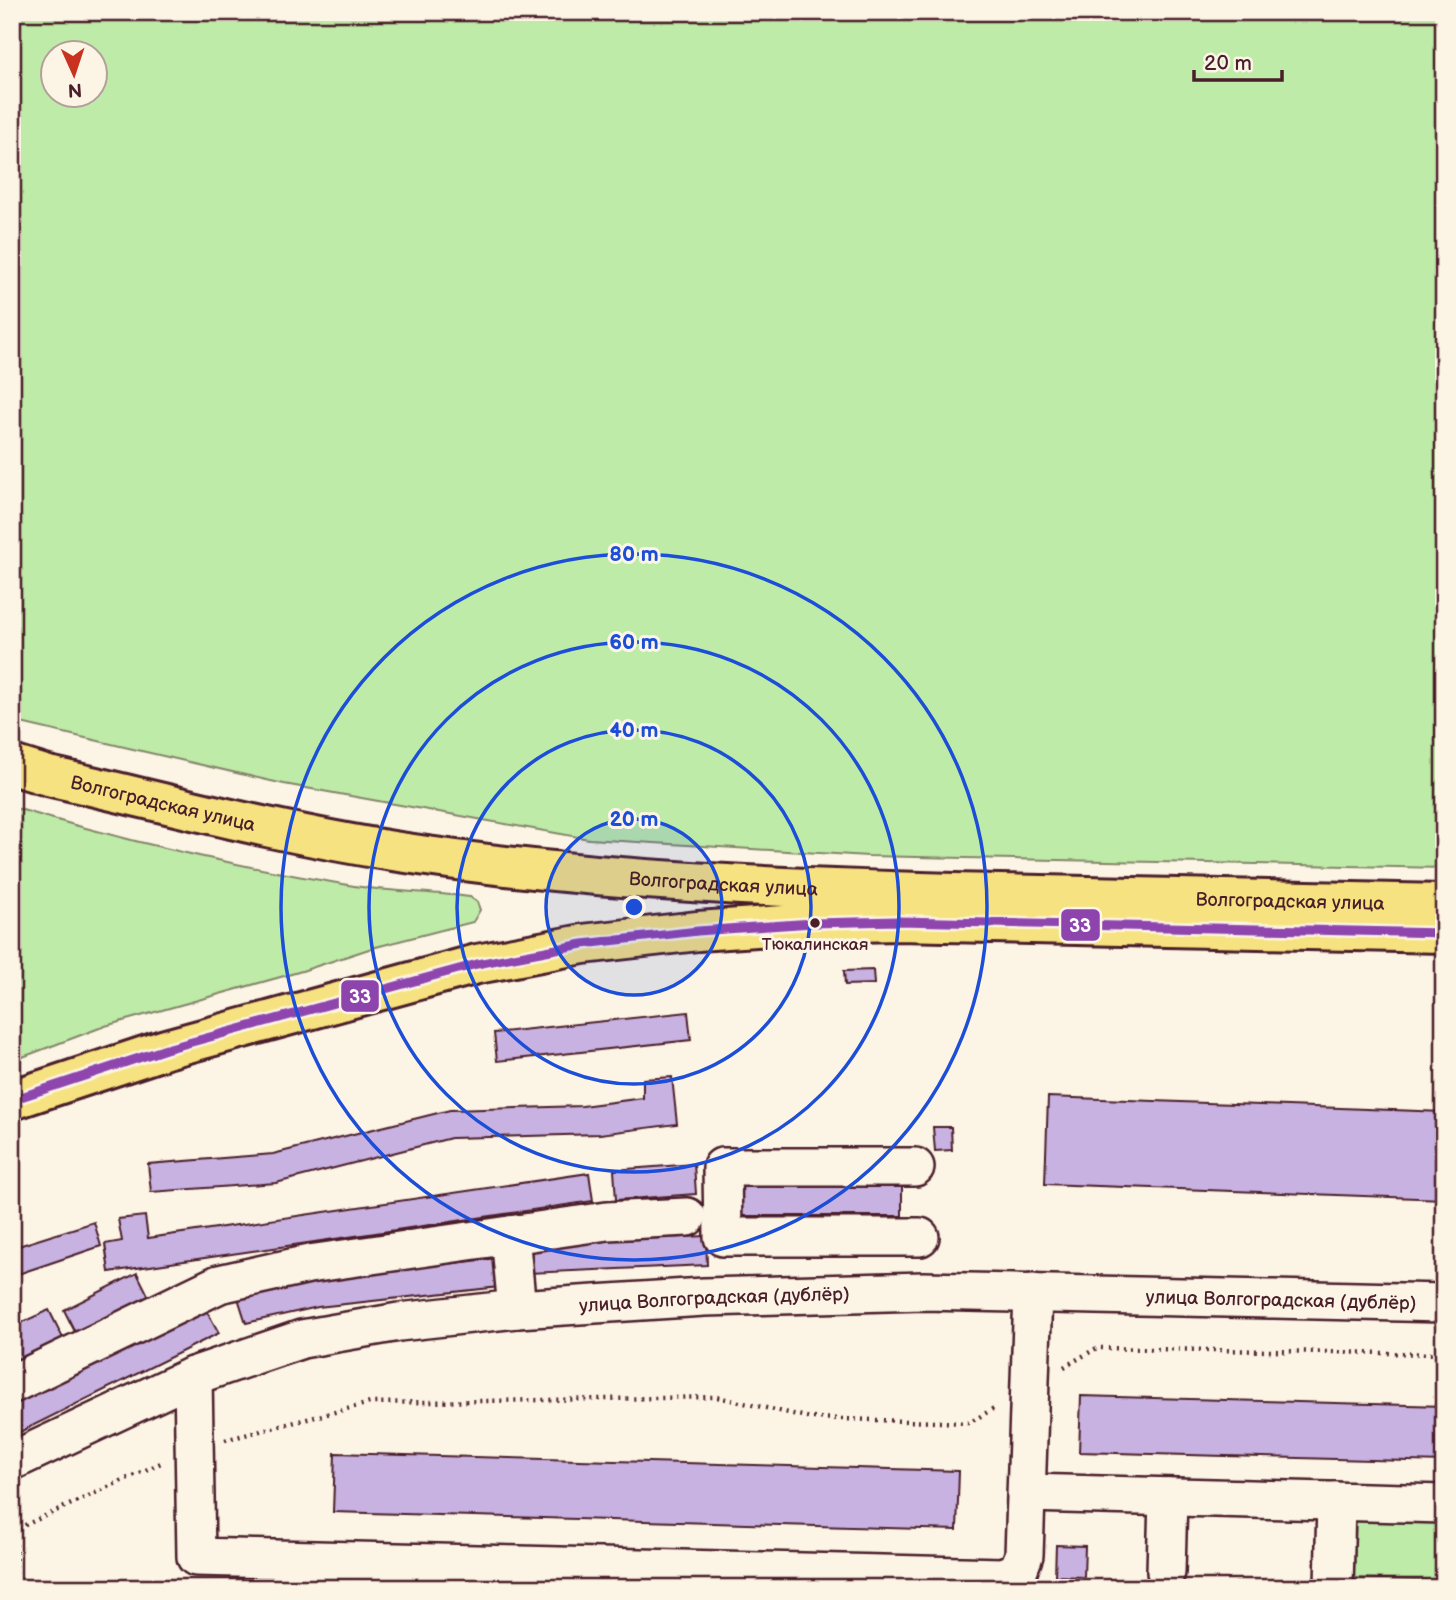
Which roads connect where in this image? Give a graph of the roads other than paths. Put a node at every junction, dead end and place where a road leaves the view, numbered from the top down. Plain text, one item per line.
1 (12, 765) edge
2 (1444, 904) edge
3 (1444, 933) edge
4 (12, 1100) edge
5 (915, 1167) dead end
6 (687, 1217) dead end
7 (510, 1235) junction
8 (920, 1237) dead end
9 (1033, 1293) junction
10 (1444, 1303) edge
11 (517, 1309) junction
12 (193, 1376) junction
13 (12, 1384) edge
14 (12, 1461) edge
15 (1027, 1493) junction
16 (1168, 1497) junction
17 (1336, 1501) junction
18 (1444, 1504) edge
19 (1166, 1572) dead end
20 (196, 1573) edge
21 (419, 1575) edge
22 (918, 1582) edge
23 (1334, 1588) edge

1 - 2 main road, Волгоградская улица
3 - 4 main road, Волгоградская улица
5 - 8 street
6 - 7 street
7 - 11 street
7 - 13 street
9 - 10 street, улица Волгоградская (дублёр)
9 - 11 street, улица Волгоградская (дублёр)
9 - 15 street
11 - 12 street, улица Волгоградская (дублёр)
12 - 14 street, улица Волгоградская (дублёр)
12 - 20 street
15 - 16 street
15 - 22 street
16 - 17 street
16 - 19 street
17 - 18 street
17 - 23 street
20 - 21 street
21 - 22 street

